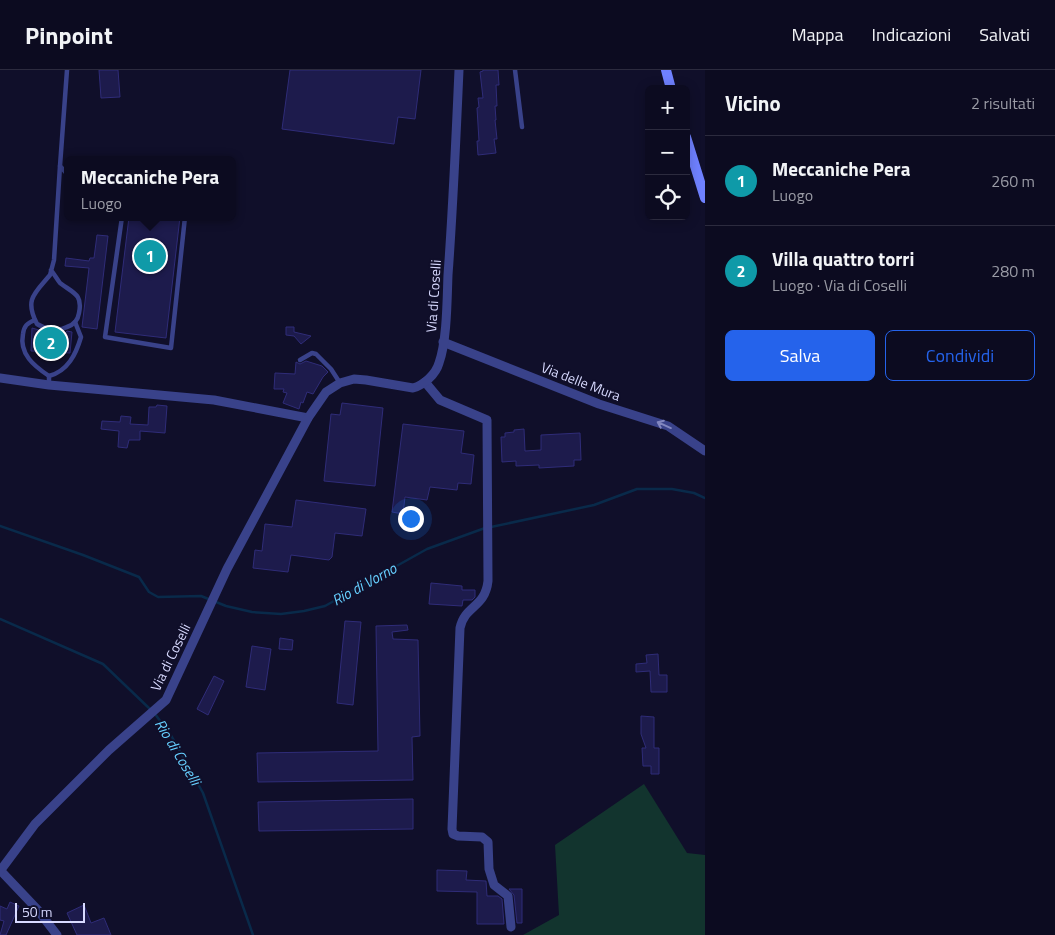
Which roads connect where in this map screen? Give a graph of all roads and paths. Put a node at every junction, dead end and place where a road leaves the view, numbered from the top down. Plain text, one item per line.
1 (67, 70) edge
2 (459, 70) edge
3 (515, 70) edge
4 (666, 70) edge
5 (671, 85) edge
6 (522, 127) dead end
7 (690, 150) edge
8 (60, 166) junction
9 (64, 170) edge
10 (705, 198) edge
11 (121, 221) edge
12 (185, 221) edge
13 (51, 270) junction
14 (35, 320) junction
15 (75, 322) junction
16 (443, 342) junction
17 (300, 360) dead end
18 (0, 378) edge
19 (49, 380) junction
20 (425, 382) junction
21 (340, 383) junction
22 (308, 418) junction
23 (705, 451) edge
24 (0, 871) edge
25 (510, 927) dead end
26 (57, 935) edge

1 - 8 lane
2 - 16 street, Via di Coselli
3 - 6 lane
4 - 5 street
7 - 10 street
8 - 9 lane
8 - 13 lane
11 - 12 lane
13 - 14 lane
13 - 15 lane
14 - 15 lane
14 - 19 lane
15 - 19 lane
16 - 20 street, Via di Coselli
23 -> 16 street, Via delle Mura
17 - 21 lane
18 - 19 street
19 - 22 street
20 - 21 street
20 - 25 street
21 - 22 street, Via di Coselli
22 - 24 street, Via di Coselli
24 - 26 street, Via di Coselli

